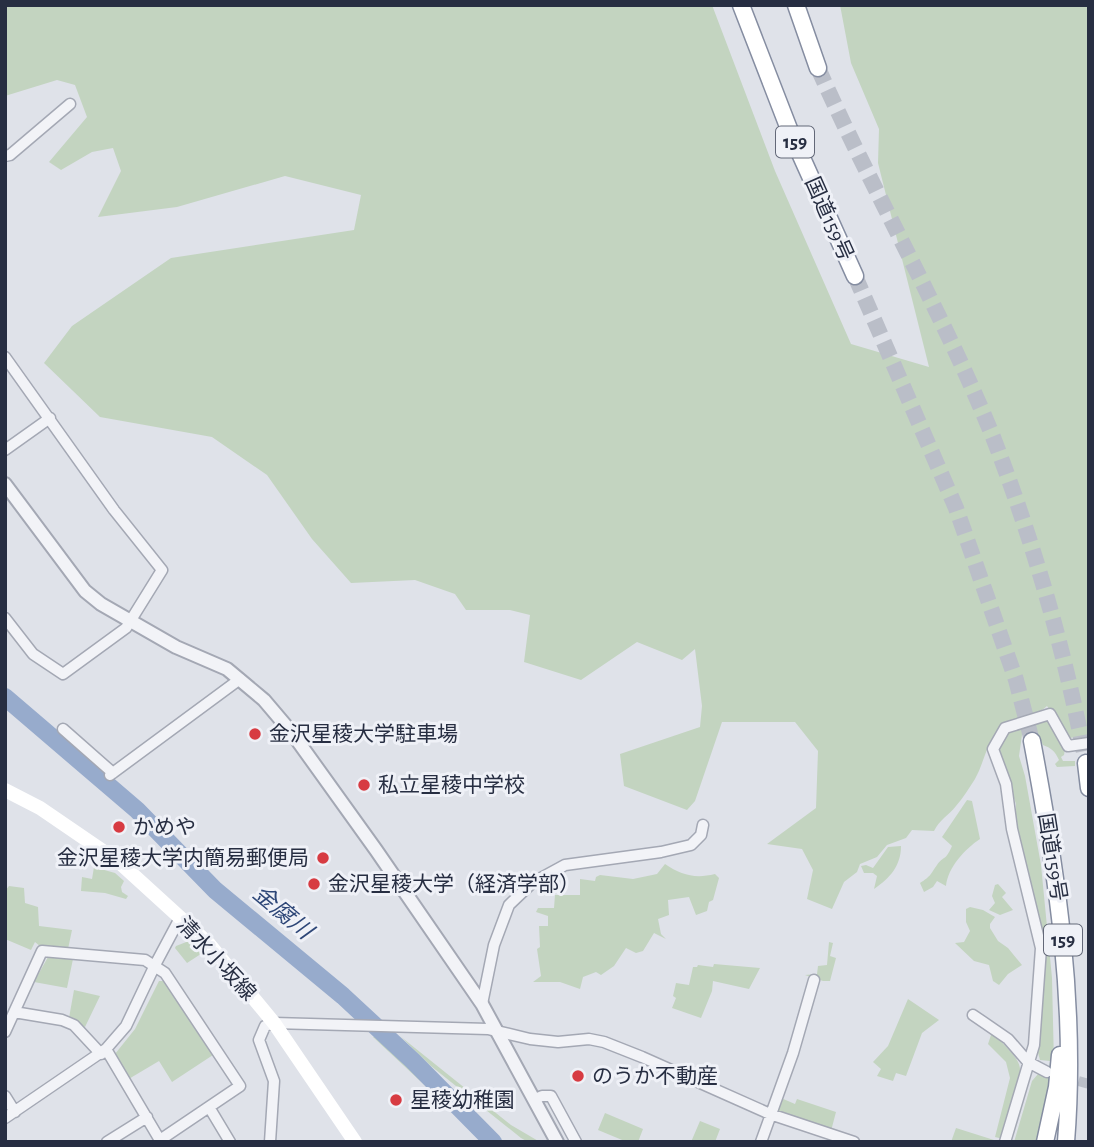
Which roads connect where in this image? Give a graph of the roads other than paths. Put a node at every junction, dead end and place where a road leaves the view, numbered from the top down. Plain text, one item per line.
1 (741, 5) edge
2 (796, 5) edge
3 (818, 68) tunnel mouth
4 (70, 104) dead end
5 (5, 156) edge
6 (855, 276) tunnel mouth
7 (5, 357) edge
8 (50, 418) junction
9 (5, 450) edge
10 (5, 484) edge
11 (5, 618) edge
12 (131, 621) junction
13 (240, 679) junction
14 (63, 729) dead end
15 (1032, 741) tunnel mouth
16 (1089, 743) edge
17 (1086, 763) dead end
18 (1039, 779) junction
19 (1089, 788) edge
20 (5, 790) edge
21 (703, 825) dead end
22 (180, 918) junction
23 (155, 965) junction
24 (814, 980) dead end
25 (482, 1004) junction
26 (15, 1012) junction
27 (973, 1015) dead end
28 (274, 1023) junction
29 (498, 1030) junction
30 (5, 1032) edge
31 (104, 1052) junction
32 (1028, 1062) junction
33 (1047, 1072) dead end
34 (5, 1096) edge
35 (535, 1099) junction
36 (209, 1107) junction
37 (15, 1112) junction
38 (771, 1114) junction
39 (147, 1117) junction
40 (5, 1118) edge
41 (556, 1140) edge
42 (160, 1141) edge
43 (107, 1142) edge
44 (230, 1142) edge
45 (270, 1142) edge
46 (355, 1142) edge
47 (576, 1142) edge
48 (761, 1142) edge
49 (854, 1142) edge
50 (1006, 1142) edge
51 (1045, 1142) edge
52 (1066, 1142) edge

1 - 6 highway, 国道159号 / 159
2 - 3 highway
4 - 5 street
7 - 8 street
8 - 9 street
8 - 12 street
10 - 12 street
11 - 12 street
12 - 13 street
13 - 14 street
13 - 25 street
15 - 18 highway, 国道159号 / 159
16 - 32 street
17 - 19 highway
18 - 51 highway, 159
18 - 52 highway, 国道159号 / 159
20 - 22 main road, 清水小坂線
21 - 25 street
22 - 23 street
22 - 28 main road, 清水小坂線
23 - 26 street
23 - 31 street
23 - 36 street
24 - 38 street
25 - 29 street
26 - 30 street
26 - 31 street
27 - 32 street
28 - 29 street
28 - 45 street
28 - 46 main road, 清水小坂線
29 - 35 street
29 - 38 street
31 - 37 street
31 - 39 street
32 - 33 street
32 - 50 street
34 - 37 street
35 - 41 street
35 - 47 street
36 - 42 street
36 - 44 street
37 - 40 street
38 - 48 street
38 - 49 street
39 - 42 street
39 - 43 street

